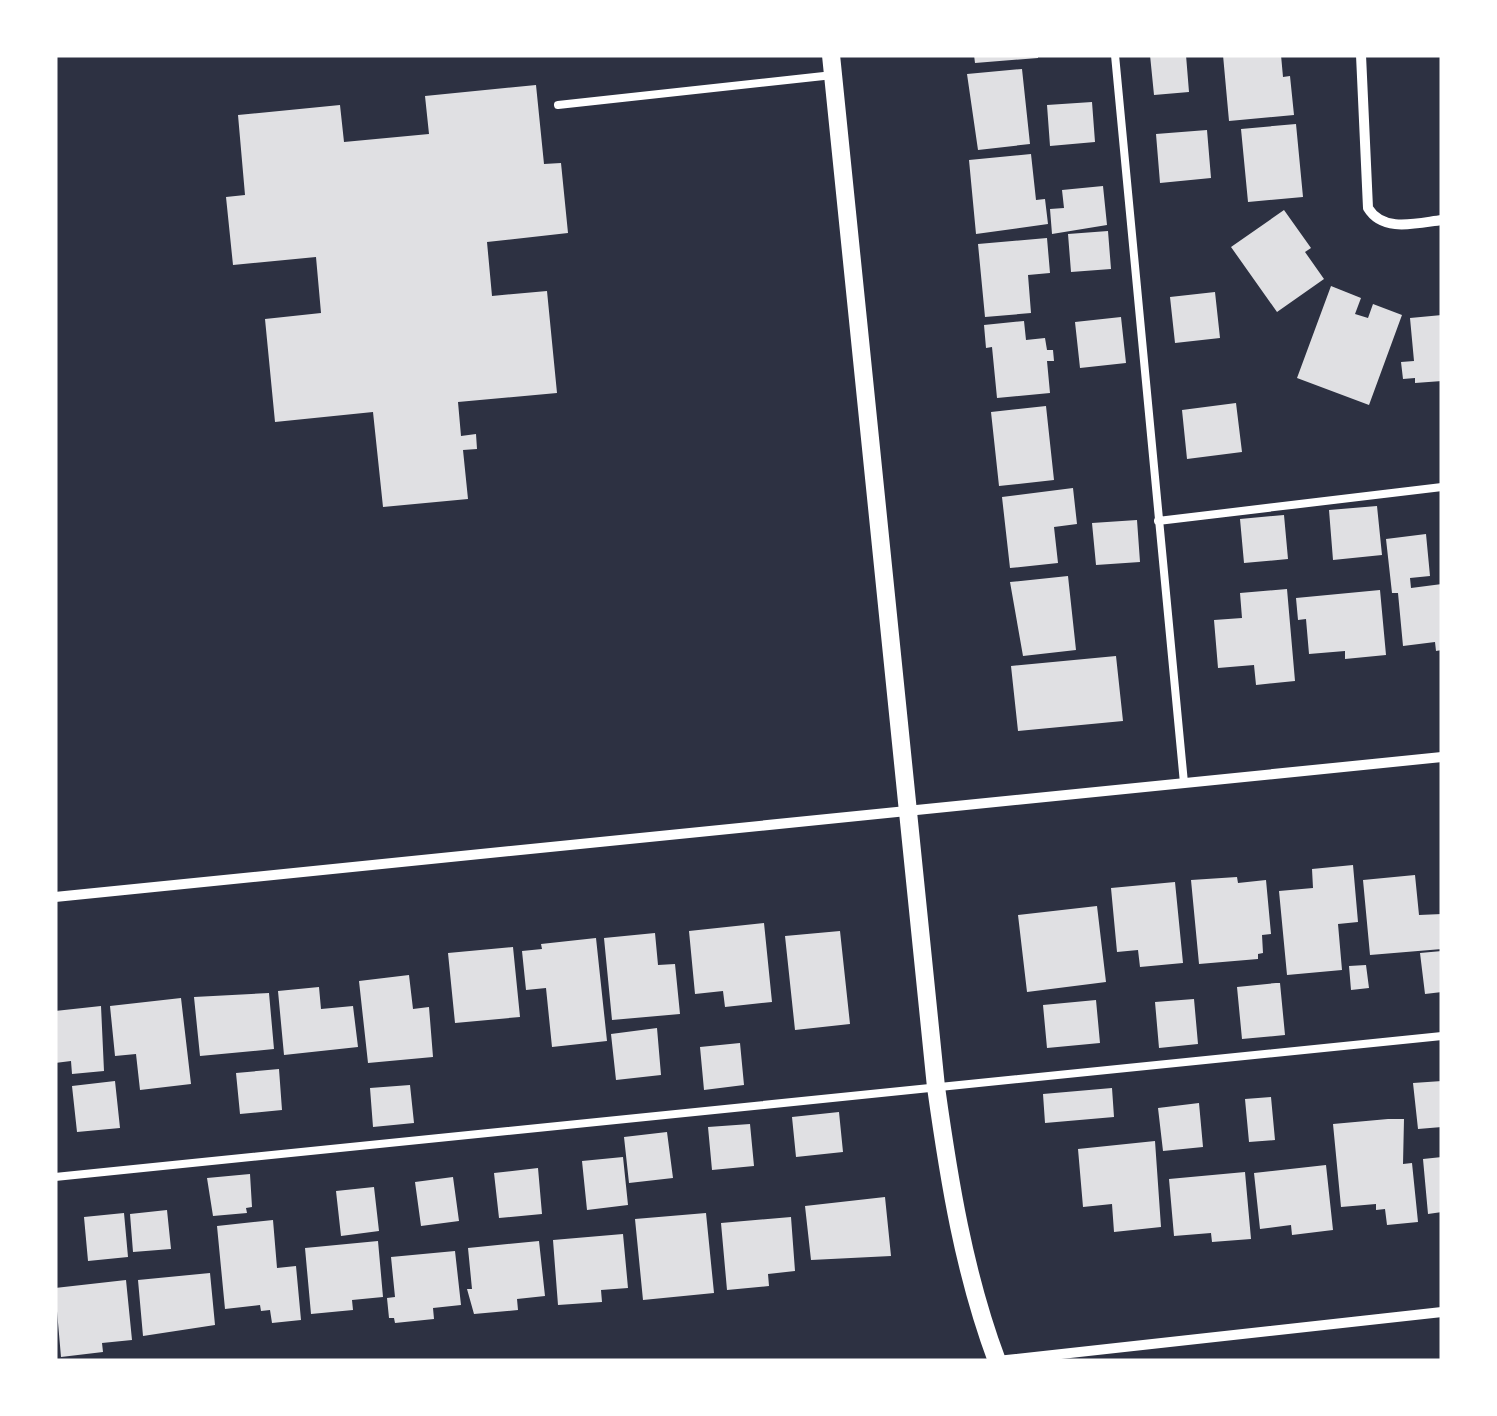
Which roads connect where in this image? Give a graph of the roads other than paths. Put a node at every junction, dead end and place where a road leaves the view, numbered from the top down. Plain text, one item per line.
1 (831, 55) edge
2 (1116, 55) edge
3 (1360, 55) edge
4 (833, 75) junction
5 (558, 105) dead end
6 (1442, 220) edge
7 (1442, 487) edge
8 (1158, 521) junction
9 (1442, 757) edge
10 (1184, 783) junction
11 (910, 810) junction
12 (55, 897) edge
13 (1442, 1036) edge
14 (936, 1087) junction
15 (55, 1178) edge
16 (1442, 1312) edge
17 (997, 1361) edge

1 - 4 street
2 - 8 lane
3 - 6 street
4 - 5 lane
4 - 11 street
7 - 8 lane
8 - 10 lane
9 - 10 street
10 - 11 street
11 - 12 street
11 - 14 street
13 - 14 lane
14 - 15 lane
14 - 17 street
16 - 17 street

